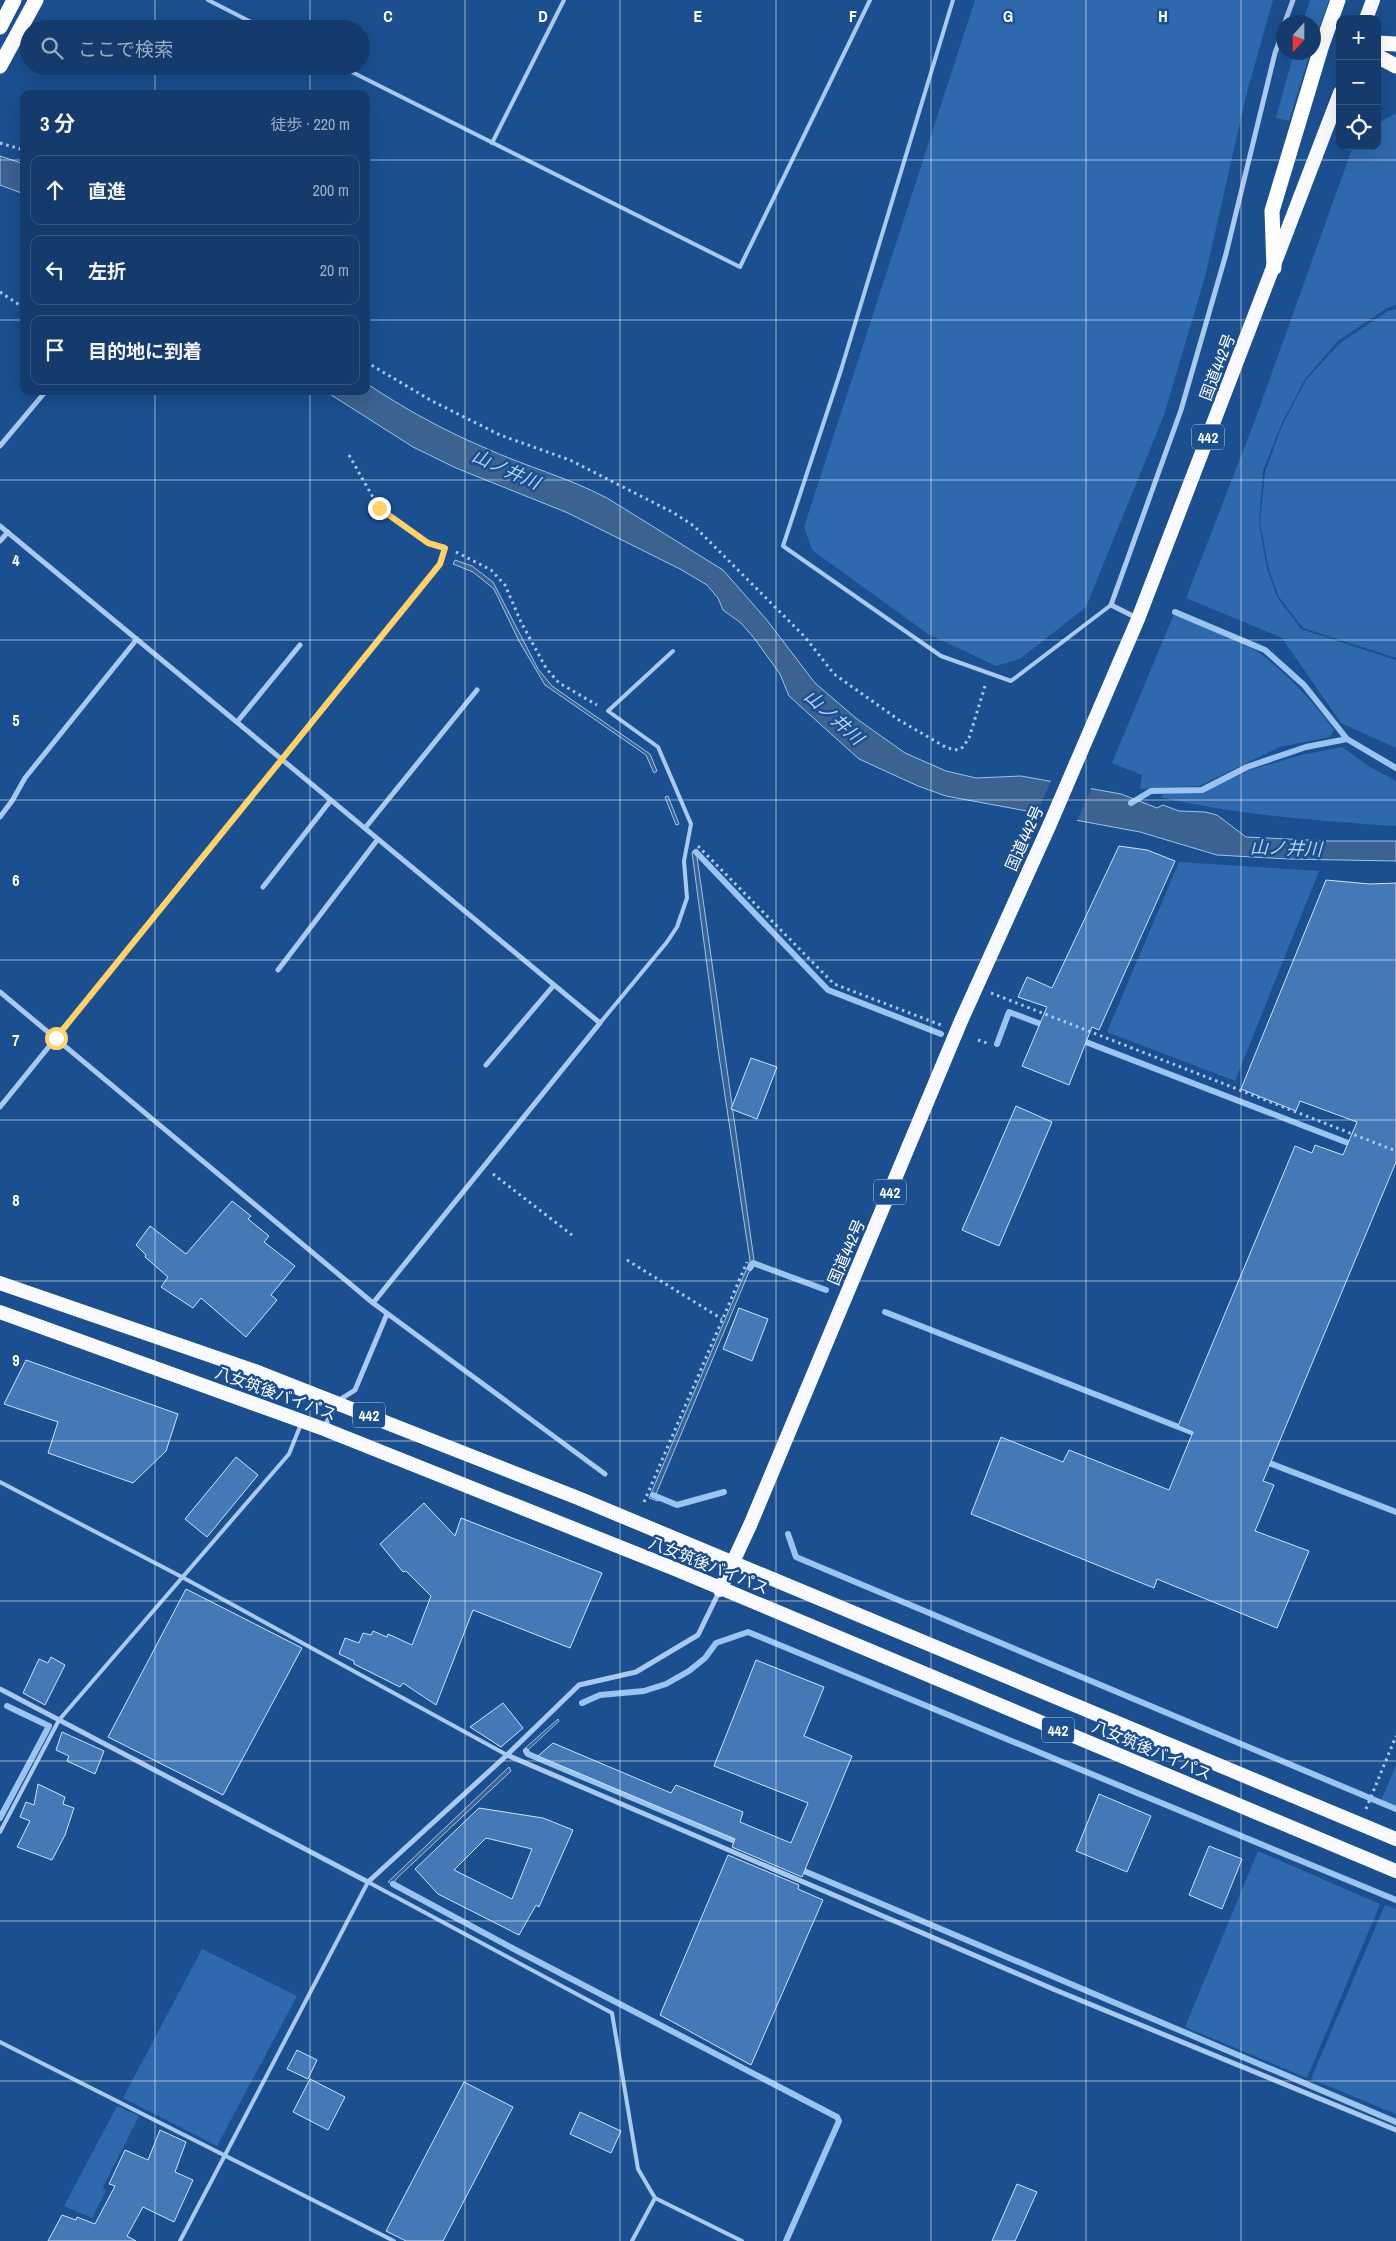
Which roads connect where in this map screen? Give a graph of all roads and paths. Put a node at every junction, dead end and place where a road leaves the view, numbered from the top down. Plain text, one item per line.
1 (14, 0) edge
2 (36, 0) edge
3 (208, 0) edge
4 (564, 0) edge
5 (870, 0) edge
6 (953, 0) edge
7 (1293, 0) edge
8 (1338, 0) edge
9 (1373, 0) edge
10 (1288, 15) edge
11 (1367, 15) edge
12 (25, 20) edge
13 (247, 20) edge
14 (0, 27) edge
15 (20, 29) edge
16 (1381, 43) edge
17 (1396, 44) edge
18 (1276, 53) edge
19 (1381, 58) edge
20 (0, 66) edge
21 (1396, 66) edge
22 (358, 75) edge
23 (1336, 104) edge
24 (0, 143) edge
25 (492, 143) junction
26 (20, 149) edge
27 (1274, 268) junction
28 (0, 292) edge
29 (20, 305) edge
30 (370, 364) edge
31 (43, 395) edge
32 (0, 446) edge
33 (349, 455) dead end
34 (0, 526) edge
35 (8, 532) junction
36 (0, 541) edge
37 (445, 548) junction
38 (440, 564) joint
39 (1111, 604) junction
40 (1138, 619) junction
41 (137, 639) junction
42 (300, 645) dead end
43 (673, 650) dead end
44 (990, 673) junction
45 (477, 690) dead end
46 (608, 711) junction
47 (237, 722) junction
48 (281, 759) junction
49 (331, 800) junction
50 (0, 817) edge
51 (365, 828) junction
52 (689, 838) junction
53 (378, 839) junction
54 (264, 887) dead end
55 (278, 970) dead end
56 (554, 985) junction
57 (977, 986) junction
58 (0, 992) edge
59 (600, 1023) junction
60 (944, 1026) dead end
61 (56, 1038) junction
62 (978, 1040) dead end
63 (987, 1043) dead end
64 (486, 1065) dead end
65 (0, 1107) edge
66 (1396, 1151) edge
67 (484, 1167) junction
68 (572, 1235) dead end
69 (627, 1260) dead end
70 (746, 1262) dead end
71 (0, 1283) edge
72 (373, 1303) junction
73 (0, 1312) edge
74 (387, 1314) junction
75 (722, 1319) junction
76 (336, 1402) junction
77 (302, 1421) junction
78 (324, 1429) junction
79 (605, 1474) dead end
80 (0, 1482) edge
81 (644, 1502) dead end
82 (733, 1562) junction
83 (182, 1577) junction
84 (720, 1590) junction
85 (0, 1689) edge
86 (59, 1720) junction
87 (1396, 1736) edge
88 (507, 1754) junction
89 (1359, 1823) junction
90 (0, 1832) edge
91 (1396, 1839) edge
92 (1396, 1871) edge
93 (368, 1882) junction
94 (0, 2042) edge
95 (1396, 2130) edge
96 (224, 2155) junction
97 (655, 2198) junction
98 (180, 2241) edge
99 (394, 2241) edge
100 (632, 2241) edge
101 (742, 2241) edge

1 - 14 highway
2 - 12 highway
3 - 13 lane
4 - 25 lane
5 - 25 lane
6 - 44 lane
7 - 10 street
8 - 27 highway
9 - 11 highway
15 - 20 highway
16 - 17 highway
18 - 39 street
19 - 21 highway
22 - 25 lane
23 - 27 highway, 国道442号 / 442
24 - 26 path
27 - 40 highway, 国道442号 / 442
28 - 29 path
30 - 44 path
31 - 32 street
33 - 37 path
34 - 35 street
35 - 36 street
35 - 41 street
37 - 38 lane
37 - 46 path
38 - 48 street
39 - 40 street
39 - 44 lane
40 - 57 highway, 国道442号 / 442
41 - 47 street
41 - 50 street
42 - 47 street
43 - 46 lane
45 - 51 street
46 - 52 lane
47 - 48 street
48 - 49 street
48 - 61 street
49 - 51 street
49 - 54 street
51 - 53 street
52 - 59 lane
52 - 60 path
53 - 55 street
53 - 56 street
56 - 59 street
56 - 64 street
57 - 66 path
57 - 82 highway, 国道442号 / 442
58 - 61 street
59 - 67 street
61 - 65 street
61 - 72 street
62 - 63 path
67 - 68 path
67 - 72 street
69 - 75 path
70 - 75 path
71 - 76 highway, 八女筑後バイパス / 442
72 - 74 street
73 - 77 highway, 八女筑後バイパス / 442
74 - 76 street
74 - 79 street
75 - 81 path
76 - 78 street
76 - 82 highway, 八女筑後バイパス / 442
77 - 78 highway, 八女筑後バイパス / 442
77 - 83 lane
78 - 84 highway, 八女筑後バイパス / 442
80 - 83 lane
82 - 84 highway, 国道442号 / 442
82 - 89 highway, 八女筑後バイパス / 442
83 - 86 lane
83 - 88 lane
84 - 88 street
84 - 92 highway, 八女筑後バイパス / 442
85 - 86 street
86 - 90 lane
86 - 93 street
87 - 89 path
88 - 93 street
88 - 95 street
89 - 91 highway, 八女筑後バイパス / 442
93 - 96 lane
93 - 97 lane
94 - 96 lane
96 - 98 lane
96 - 99 lane
97 - 100 lane
97 - 101 lane

